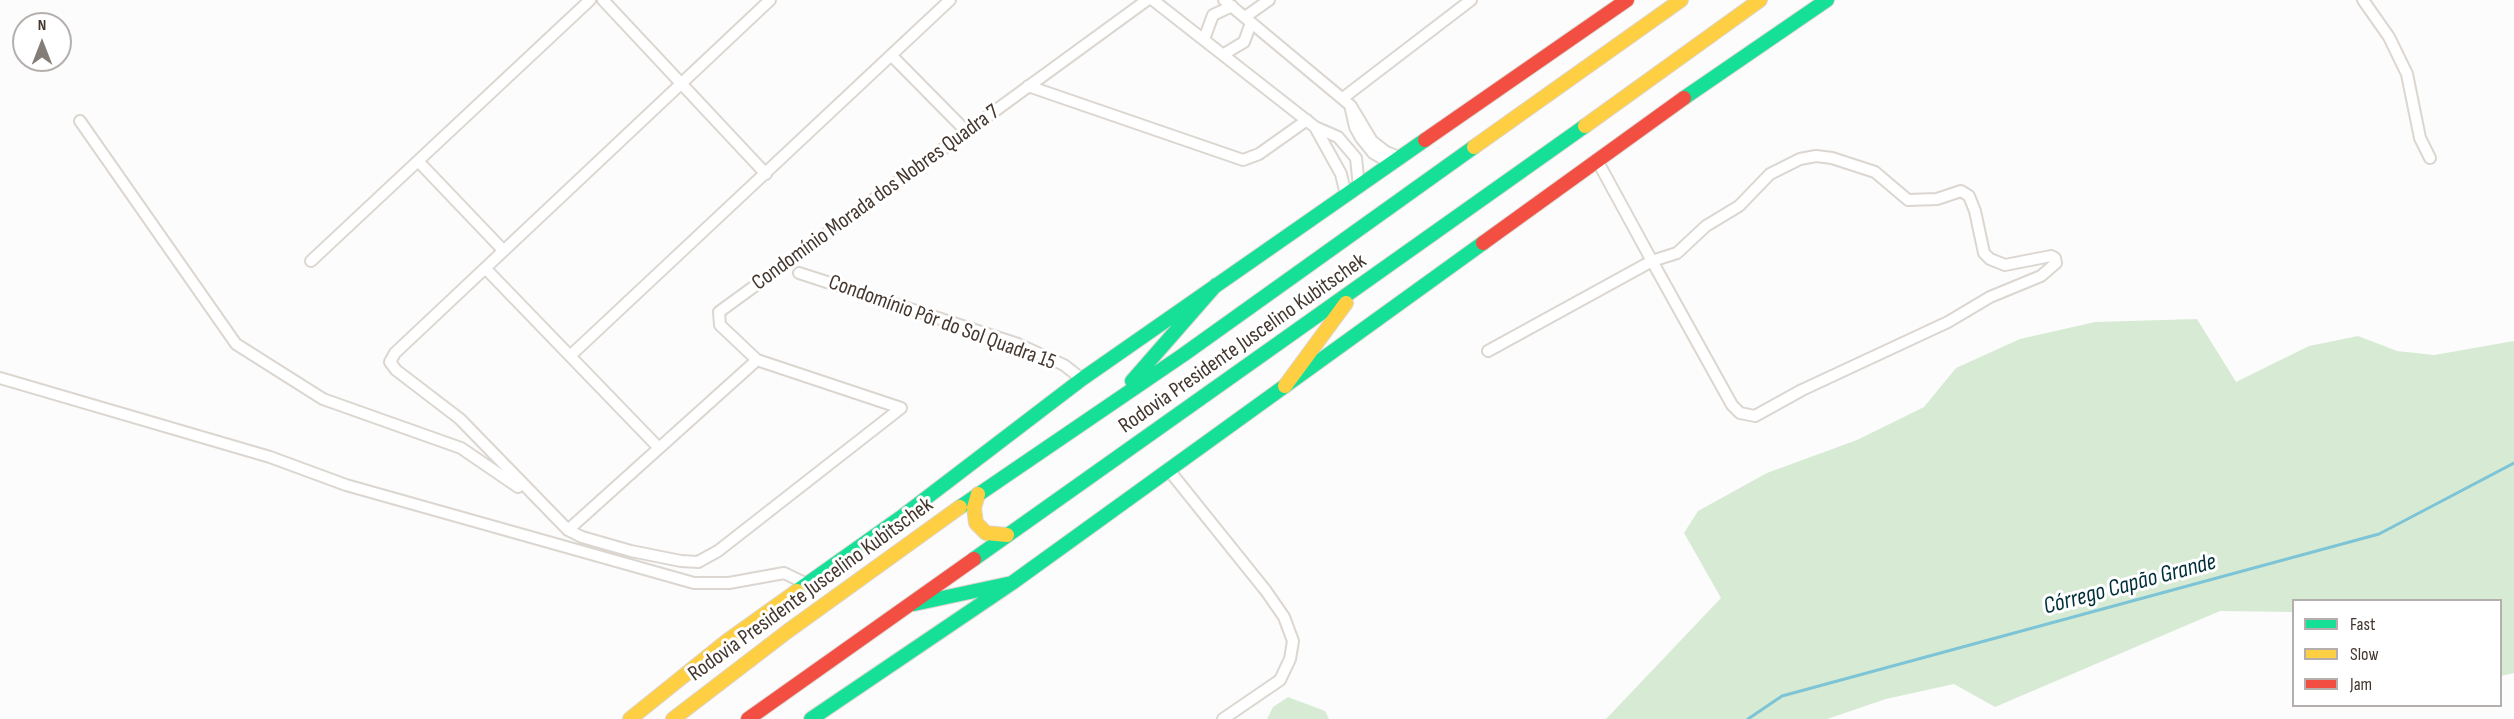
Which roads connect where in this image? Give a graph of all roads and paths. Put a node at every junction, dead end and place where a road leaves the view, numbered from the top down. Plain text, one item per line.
1 (590, 0) edge
2 (603, 0) edge
3 (770, 0) edge
4 (950, 0) edge
5 (1147, 0) edge
6 (1153, 0) edge
7 (1269, 0) edge
8 (1471, 0) edge
9 (1627, 0) edge
10 (1681, 0) edge
11 (1760, 0) edge
12 (1827, 0) edge
13 (2363, 0) edge
14 (1228, 3) edge
15 (1248, 20) junction
16 (1204, 39) junction
17 (1224, 54) junction
18 (891, 56) junction
19 (681, 84) junction
20 (1028, 86) junction
21 (1346, 101) junction
22 (80, 121) dead end
23 (1311, 123) junction
24 (1355, 127) junction
25 (966, 131) junction
26 (1338, 136) junction
27 (1361, 138) junction
28 (1349, 146) junction
29 (2430, 158) dead end
30 (418, 161) junction
31 (1396, 161) junction
32 (1598, 162) junction
33 (766, 174) junction
34 (1359, 187) junction
35 (1346, 195) junction
36 (503, 250) junction
37 (311, 261) dead end
38 (1653, 261) junction
39 (485, 268) junction
40 (800, 273) dead end
41 (1216, 285) junction
42 (1355, 291) junction
43 (1488, 351) dead end
44 (570, 356) junction
45 (757, 360) junction
46 (0, 378) edge
47 (1082, 379) junction
48 (1285, 386) junction
49 (1114, 402) junction
50 (659, 448) junction
51 (1168, 469) junction
52 (978, 494) junction
53 (536, 499) junction
54 (568, 530) junction
55 (1007, 536) junction
56 (1012, 583) junction
57 (807, 584) junction
58 (904, 607) junction
59 (630, 719) edge
60 (673, 719) edge
61 (748, 719) edge
62 (811, 719) edge
63 (1222, 719) edge

1 - 30 street
2 - 19 street
3 - 19 street
4 - 18 street
5 - 20 street, Condomínio Morada dos Nobres Quadra 7
6 - 16 street
7 - 15 street
8 - 21 street
9 - 31 main road
10 - 49 main road, Rodovia Presidente Juscelino Kubitschek
11 - 42 main road, Rodovia Presidente Juscelino Kubitschek
12 - 32 main road
13 - 29 street
14 - 15 street
14 - 16 street
15 - 17 street
15 - 21 street
16 - 17 street
17 - 23 street
18 - 25 street
18 - 33 street
19 - 33 street
19 - 36 street
20 - 23 street
20 - 25 street, Condomínio Morada dos Nobres Quadra 7
21 - 24 street
21 - 31 street
22 - 53 street
23 - 26 street
23 - 35 street
24 - 26 street
24 - 27 street
25 - 45 street, Condomínio Morada dos Nobres Quadra 7
26 - 28 street
27 - 28 street
27 - 31 street
28 - 34 street
30 - 36 street
30 - 37 street
31 - 34 main road
32 - 38 street
32 - 48 main road
33 - 44 street
34 - 35 main road
35 - 41 main road
36 - 39 street
38 - 38 street
38 - 43 street
39 - 44 street
39 - 53 street
40 - 47 street, Condomínio Pôr do Sol Quadra 15
41 - 47 main road
41 - 49 main road
42 - 48 main road
42 - 55 main road, Rodovia Presidente Juscelino Kubitschek
44 - 50 street
45 - 50 street
45 - 54 street
46 - 57 street
47 - 57 main road
48 - 51 main road
49 - 52 main road, Rodovia Presidente Juscelino Kubitschek
50 - 54 street
51 - 56 main road
51 - 63 street
52 - 55 main road
52 - 60 main road, Rodovia Presidente Juscelino Kubitschek
53 - 54 street
55 - 58 main road, Rodovia Presidente Juscelino Kubitschek
56 - 58 main road
56 - 62 main road
57 - 59 main road
58 - 61 main road, Rodovia Presidente Juscelino Kubitschek

